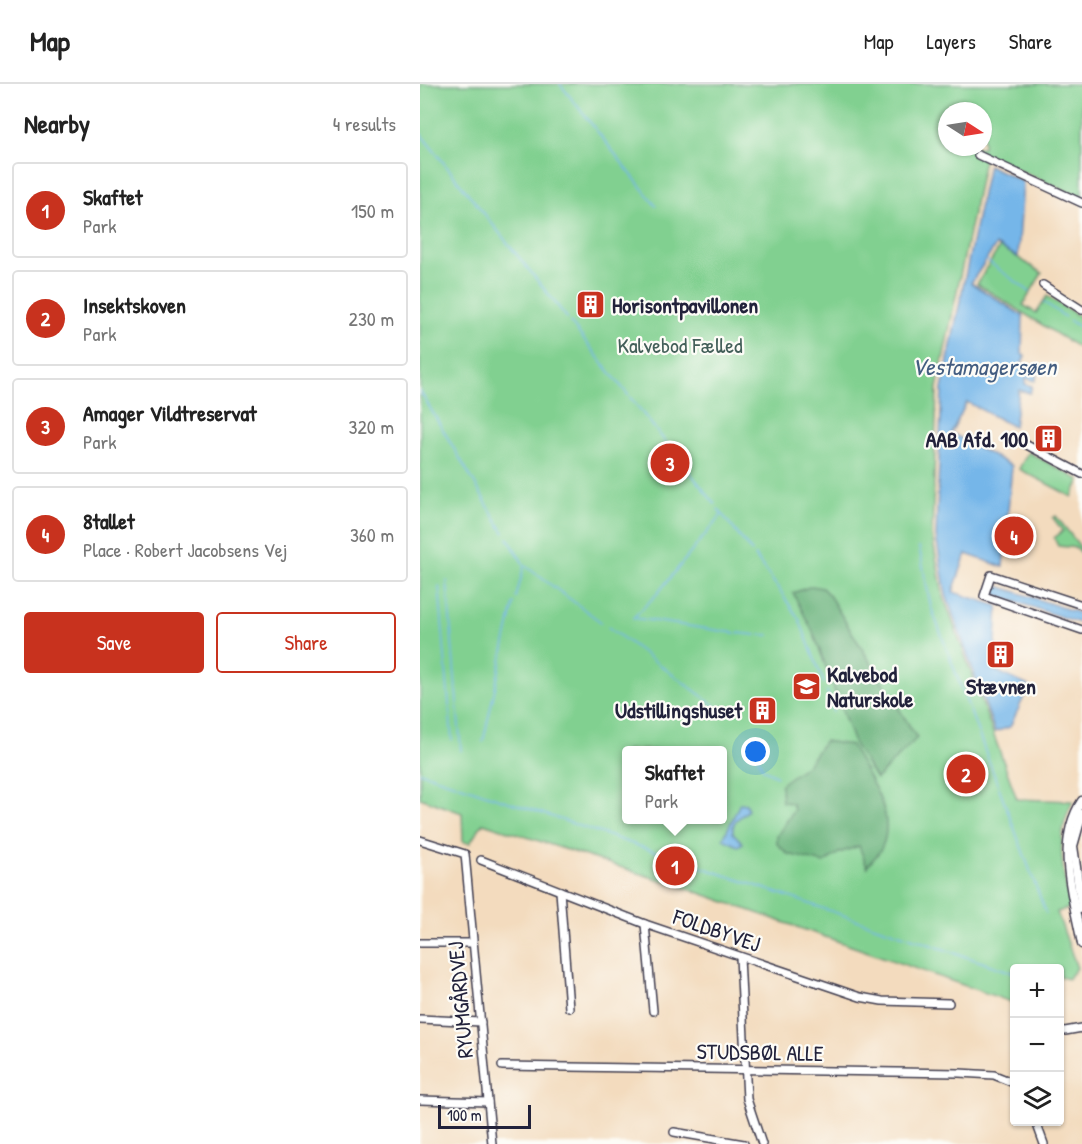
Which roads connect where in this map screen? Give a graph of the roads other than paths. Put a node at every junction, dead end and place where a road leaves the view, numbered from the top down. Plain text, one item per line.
1 (980, 156) edge
2 (1082, 203) edge
3 (1042, 285) dead end
4 (1082, 310) edge
5 (1023, 443) dead end
6 (1082, 474) edge
7 (1082, 605) edge
8 (1082, 630) edge
9 (1082, 801) edge
10 (1082, 814) edge
11 (420, 840) edge
12 (482, 860) dead end
13 (560, 891) junction
14 (1082, 909) edge
15 (645, 924) junction
16 (420, 943) edge
17 (473, 943) junction
18 (1082, 944) edge
19 (740, 957) junction
20 (949, 1003) dead end
21 (569, 1008) dead end
22 (653, 1011) dead end
23 (420, 1019) edge
24 (481, 1022) junction
25 (1082, 1028) edge
26 (1065, 1031) dead end
27 (502, 1066) dead end
28 (744, 1070) junction
29 (1010, 1081) edge
30 (420, 1100) edge
31 (488, 1102) junction
32 (1037, 1126) edge
33 (674, 1132) dead end
34 (492, 1144) edge
35 (744, 1144) edge
36 (762, 1144) edge
37 (1044, 1144) edge

1 - 2 street
3 - 4 street
5 - 6 street
7 - 8 street
9 - 18 street
10 - 14 street
11 - 17 street, RYUMGÅRDVEJ
12 - 13 street, FOLDBYVEJ
13 - 15 street, FOLDBYVEJ
13 - 21 street
15 - 19 street, FOLDBYVEJ
15 - 22 street
16 - 17 street
17 - 24 street, RYUMGÅRDVEJ
19 - 20 street, FOLDBYVEJ
19 - 28 street
23 - 24 street
24 - 31 street, RYUMGÅRDVEJ
25 - 26 street
27 - 28 street, STUDSBØL ALLE
28 - 29 street, STUDSBØL ALLE
28 - 36 street
30 - 31 street
31 - 34 street, RYUMGÅRDVEJ
32 - 37 street
33 - 35 street

